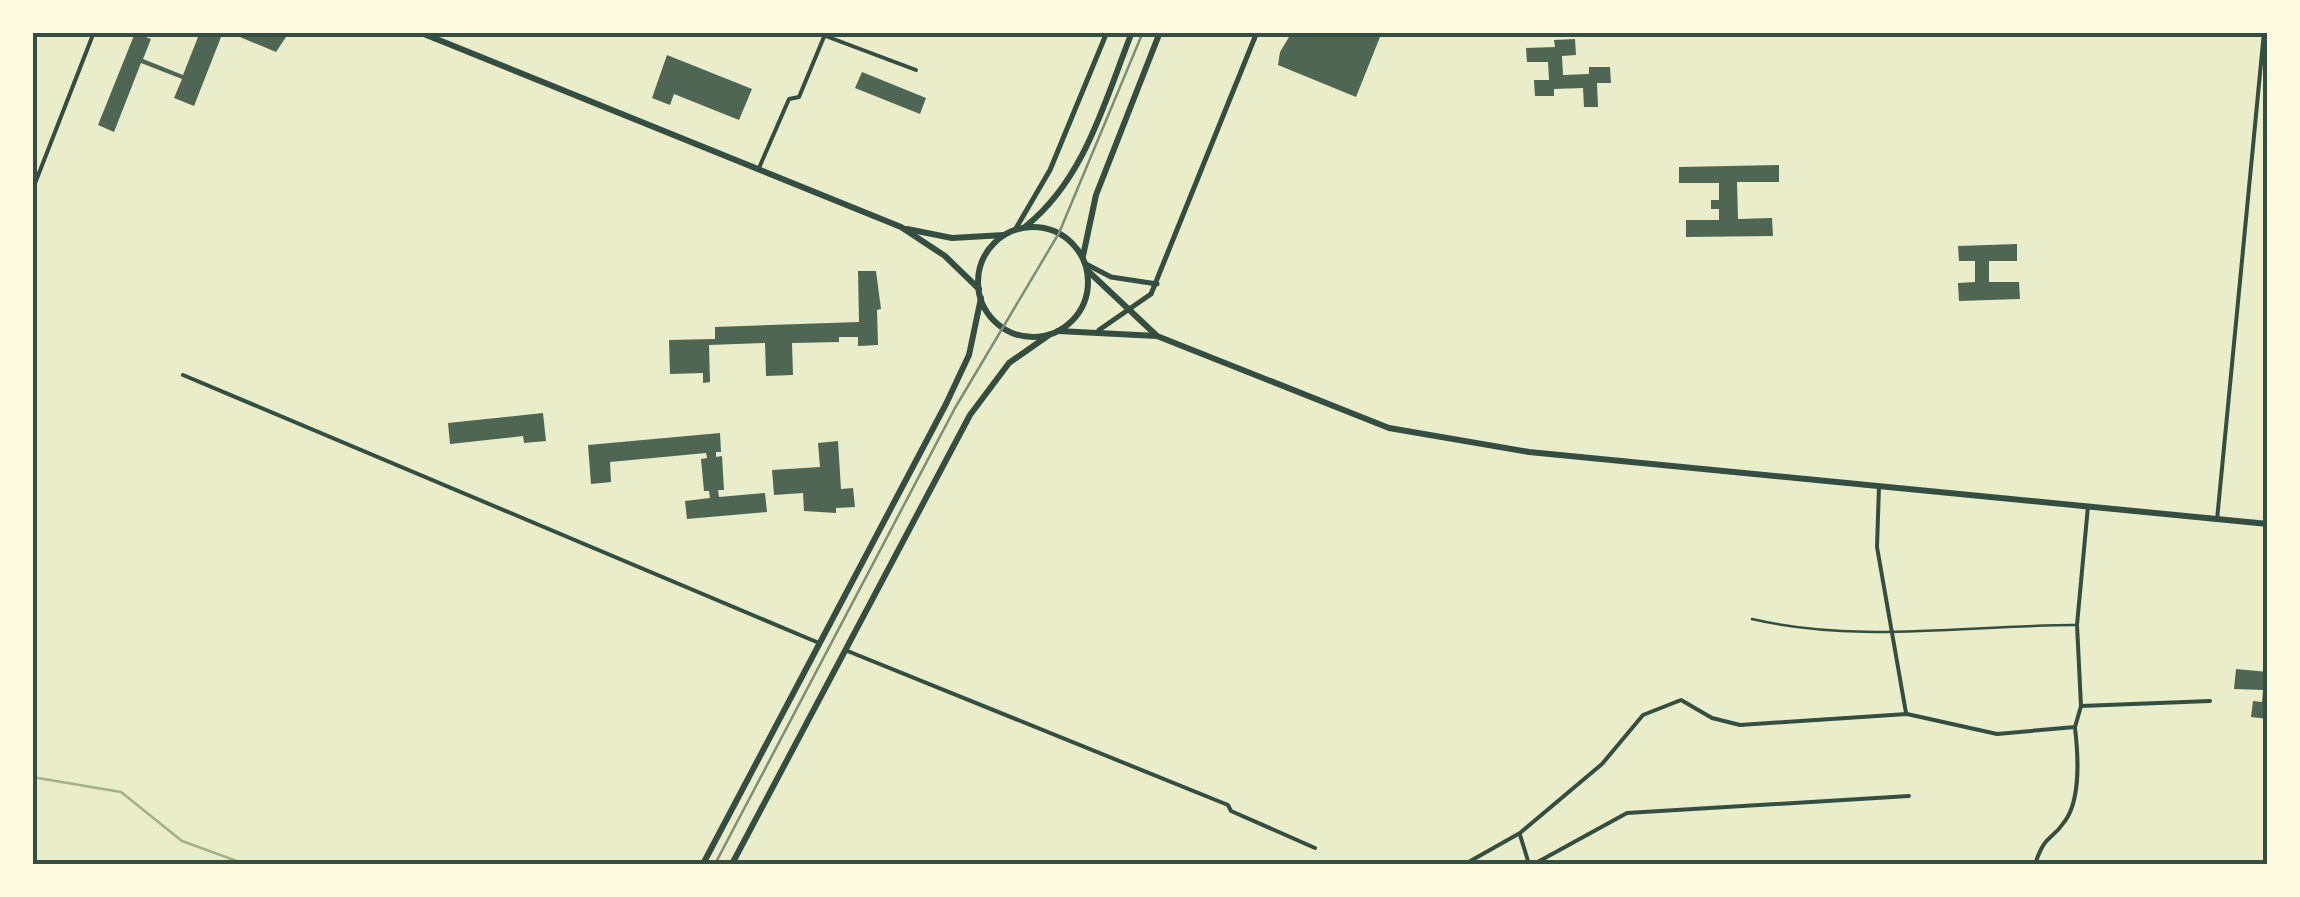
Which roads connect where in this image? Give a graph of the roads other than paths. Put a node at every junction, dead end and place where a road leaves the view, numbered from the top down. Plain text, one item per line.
1 (94, 32) edge
2 (419, 32) edge
3 (815, 32) edge
4 (1108, 32) edge
5 (1132, 32) edge
6 (1160, 32) edge
7 (1256, 32) edge
8 (2264, 32) edge
9 (826, 34) edge
10 (916, 70) dead end
11 (758, 169) junction
12 (32, 191) edge
13 (901, 227) junction
14 (1025, 227) junction
15 (1014, 230) junction
16 (1004, 235) junction
17 (1086, 264) junction
18 (1156, 284) junction
19 (980, 294) junction
20 (1130, 313) junction
21 (1099, 330) junction
22 (1058, 331) junction
23 (1049, 334) junction
24 (1157, 336) junction
25 (183, 375) dead end
26 (1879, 486) junction
27 (2088, 506) junction
28 (2217, 520) junction
29 (2268, 524) edge
30 (1752, 619) dead end
31 (2077, 625) junction
32 (1892, 631) junction
33 (820, 643) junction
34 (845, 650) junction
35 (2210, 701) dead end
36 (2080, 706) junction
37 (1907, 714) junction
38 (2075, 727) junction
39 (1910, 796) dead end
40 (1520, 833) junction
41 (1315, 848) dead end
42 (703, 864) edge
43 (732, 864) edge
44 (1465, 864) edge
45 (1531, 864) edge
46 (2035, 864) edge

1 - 12 street
2 - 11 main road
3 - 9 street
4 - 15 street
5 - 14 main road
6 - 17 main road
7 - 18 street
8 - 28 street
9 - 10 street
9 - 11 street
11 - 13 main road
13 - 16 main road
13 - 19 main road
14 - 15 main road
14 - 17 main road
15 - 16 main road
16 - 19 main road
17 - 18 street
17 - 20 main road
17 - 22 main road
18 - 20 street
19 - 23 main road
19 - 33 main road
20 - 21 street
20 - 24 main road
21 - 22 main road
21 - 24 main road
22 - 23 main road
23 - 34 main road
24 - 26 main road
25 - 33 street
26 - 27 main road
26 - 32 street
27 - 28 main road
27 - 31 street
28 - 29 main road
30 - 32 lane
31 - 32 lane
31 - 36 street
32 - 37 street
33 - 42 main road
34 - 41 street
34 - 43 main road
35 - 36 street
36 - 38 street
37 - 38 street
37 - 40 street
38 - 46 street
39 - 45 street
40 - 44 street
40 - 45 street

